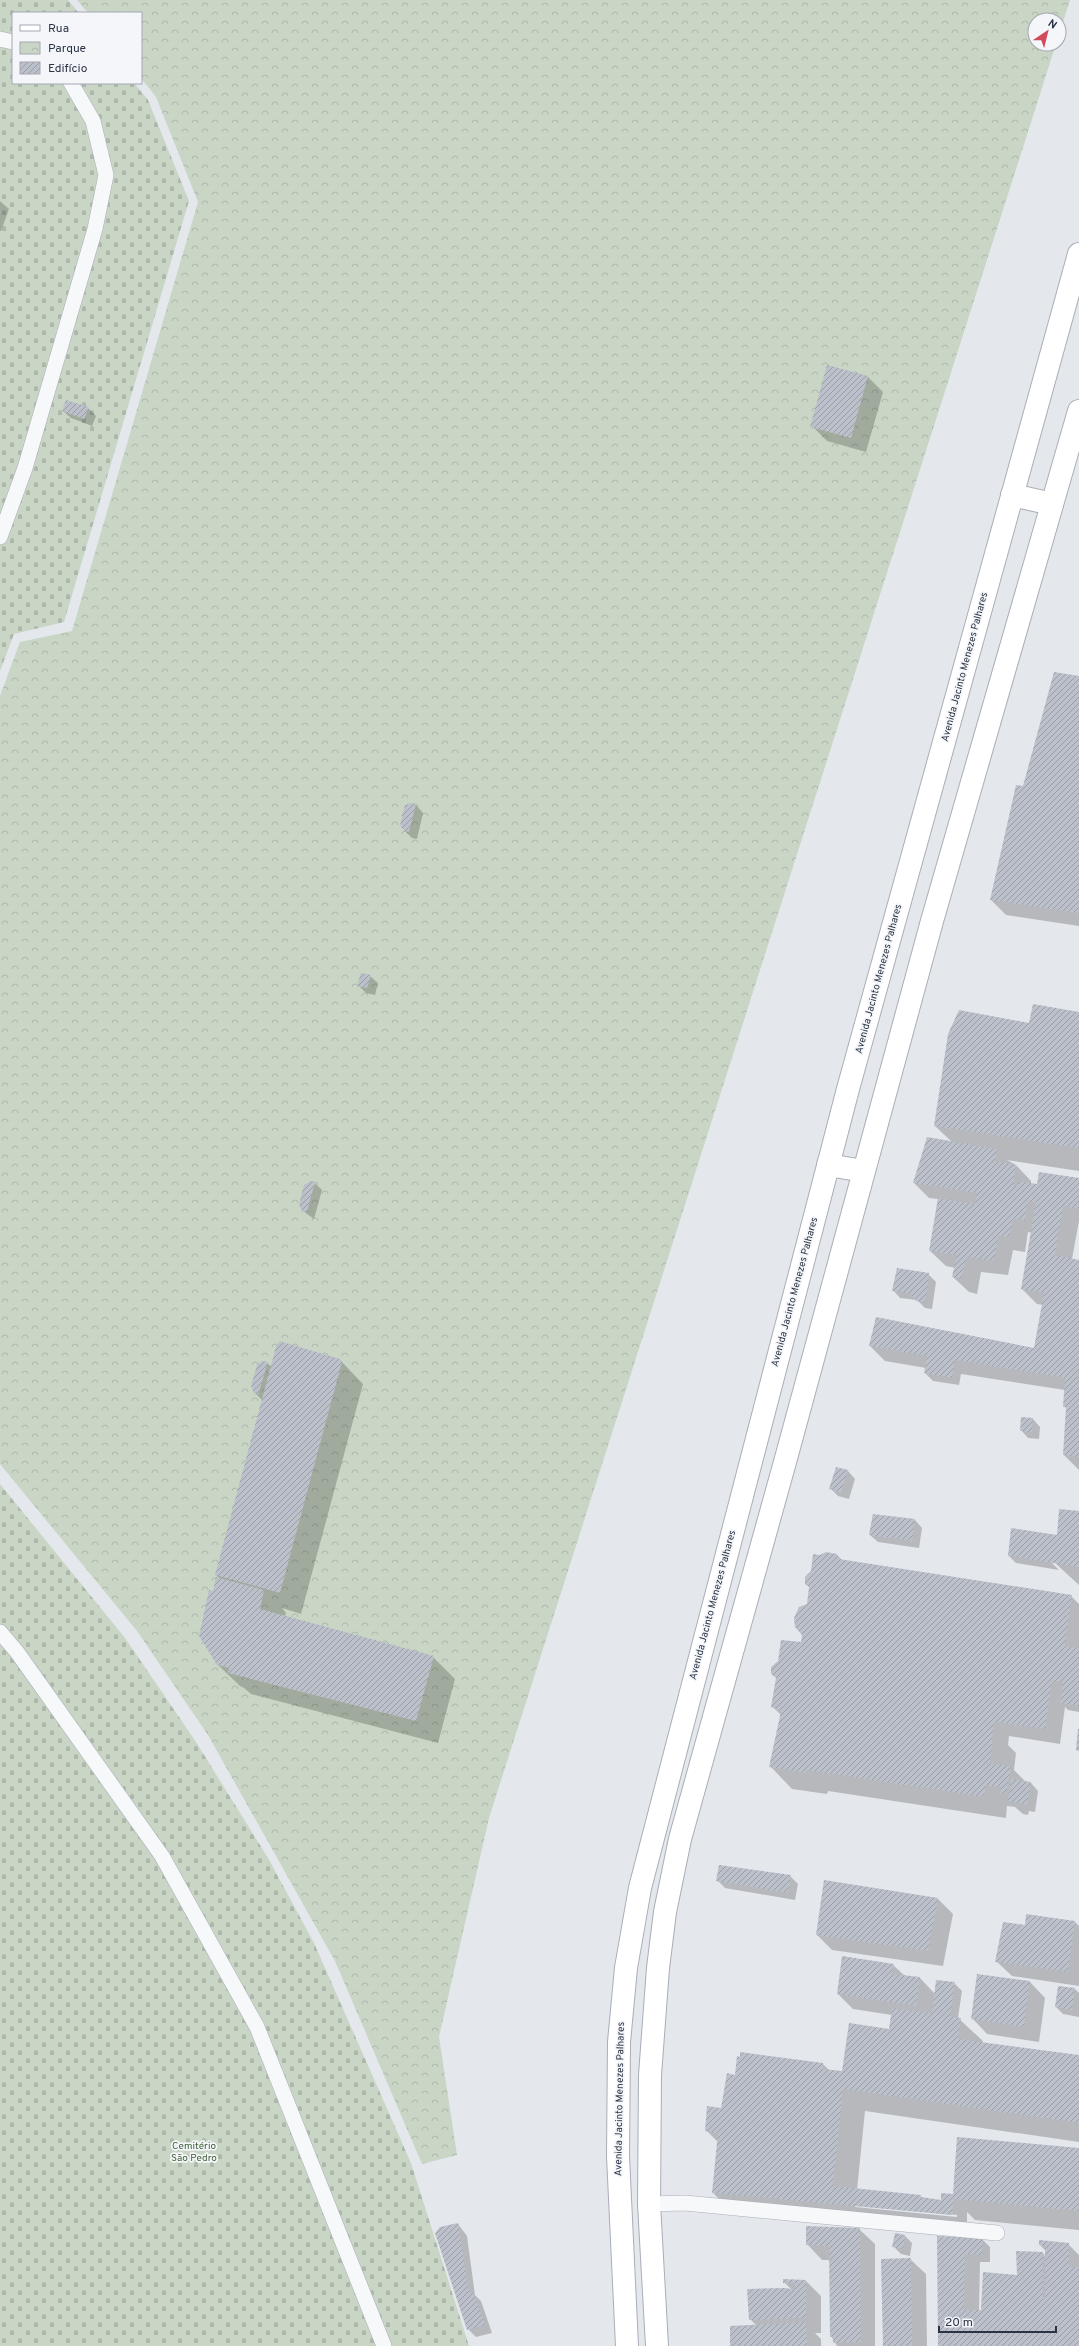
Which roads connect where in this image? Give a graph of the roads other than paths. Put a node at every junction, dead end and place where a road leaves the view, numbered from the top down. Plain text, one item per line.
1 (0, 39) edge
2 (12, 42) edge
3 (72, 84) edge
4 (1079, 254) edge
5 (1079, 411) edge
6 (1012, 495) junction
7 (1052, 504) junction
8 (0, 537) edge
9 (828, 1165) junction
10 (864, 1171) junction
11 (0, 1632) edge
12 (649, 2204) junction
13 (997, 2233) dead end
14 (384, 2346) edge
15 (627, 2346) edge
16 (657, 2346) edge

1 - 2 lane
3 - 8 lane
4 - 6 main road, Avenida Jacinto Menezes Palhares
5 - 7 main road
6 - 7 main road
6 - 9 main road, Avenida Jacinto Menezes Palhares
7 - 10 main road
9 - 10 main road
9 - 15 main road, Avenida Jacinto Menezes Palhares
10 - 12 main road
11 - 14 lane
12 - 13 lane
12 - 16 main road

